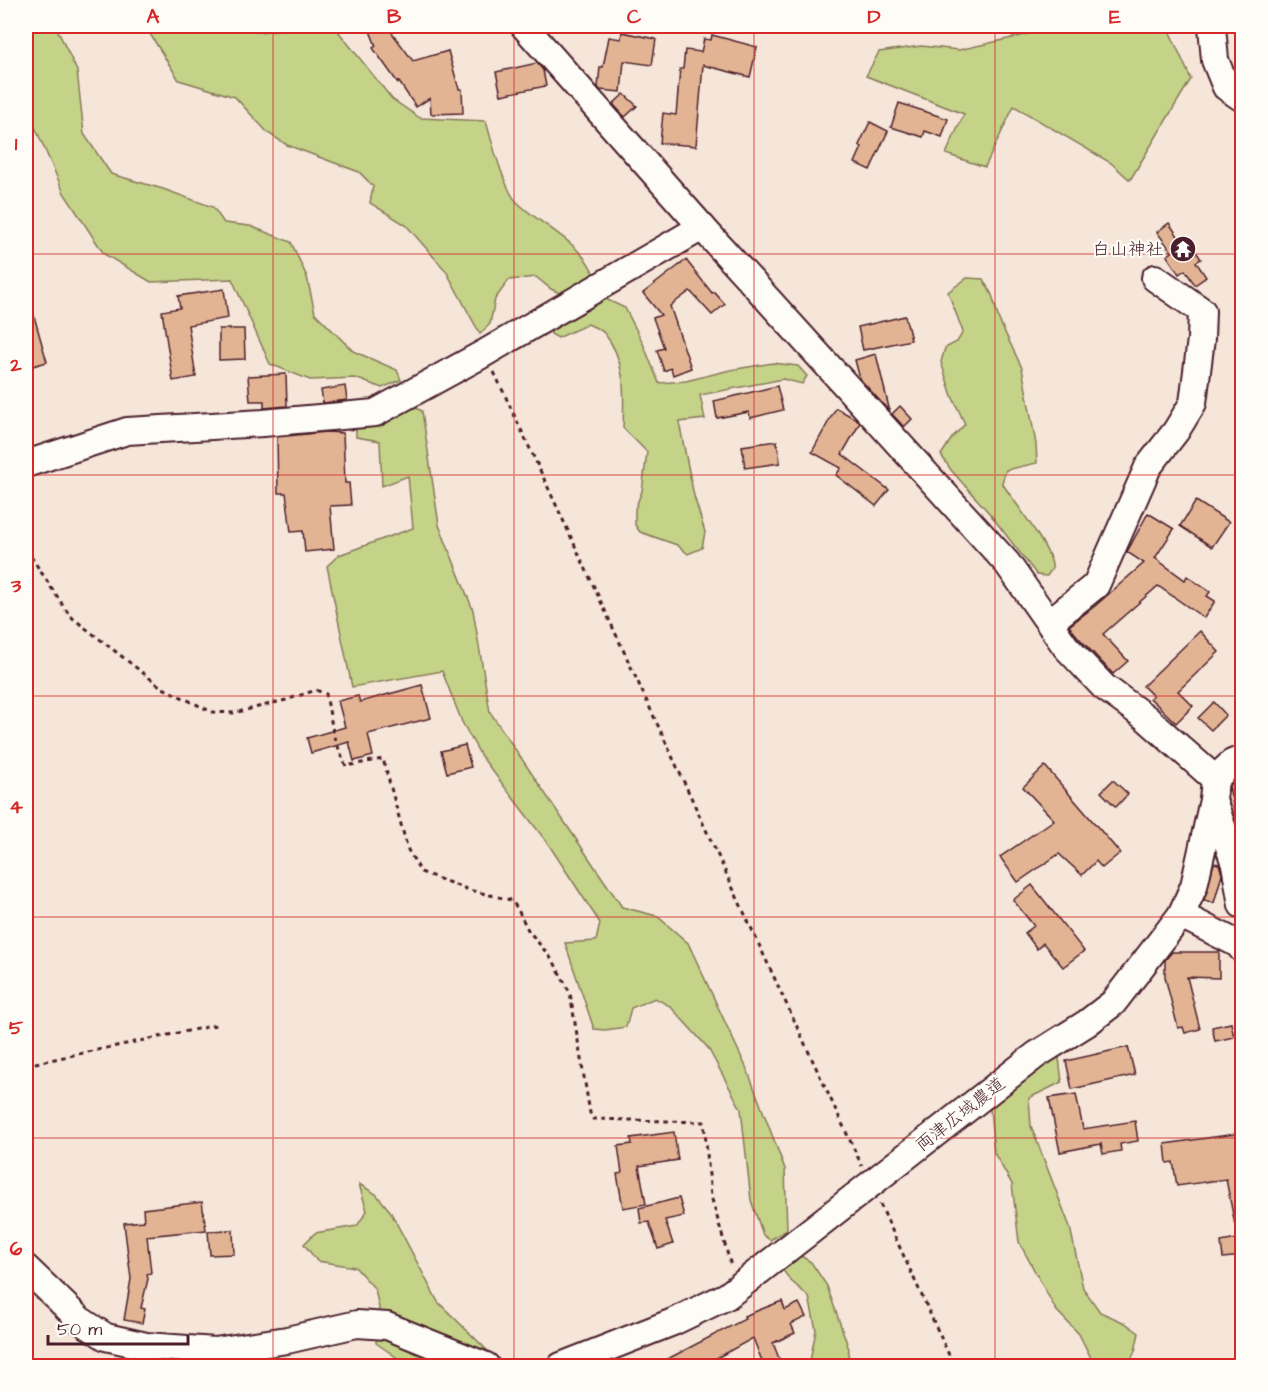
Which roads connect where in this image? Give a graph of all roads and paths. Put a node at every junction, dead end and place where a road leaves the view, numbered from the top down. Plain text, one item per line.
1 (524, 26) edge
2 (1212, 26) edge
3 (1242, 98) edge
4 (702, 227) junction
5 (1155, 278) dead end
6 (483, 354) junction
7 (26, 464) edge
8 (26, 549) edge
9 (1050, 622) junction
10 (1242, 759) edge
11 (1214, 790) junction
12 (1242, 905) edge
13 (1181, 915) junction
14 (1242, 949) edge
15 (216, 1025) dead end
16 (26, 1065) edge
17 (870, 1183) junction
18 (26, 1268) edge
19 (737, 1288) junction
20 (486, 1366) edge
21 (561, 1366) edge
22 (954, 1366) edge

1 - 4 street
2 - 3 street
4 - 6 street
4 - 9 street
5 - 9 street
6 - 7 street
6 - 17 path
8 - 19 path
9 - 11 street
10 - 11 street
11 - 12 street
11 - 13 street, 両津広域農道
13 - 14 street
13 - 17 street, 両津広域農道
15 - 16 path
17 - 19 street, 両津広域農道
17 - 22 path
18 - 20 street
19 - 21 street, 両津広域農道

